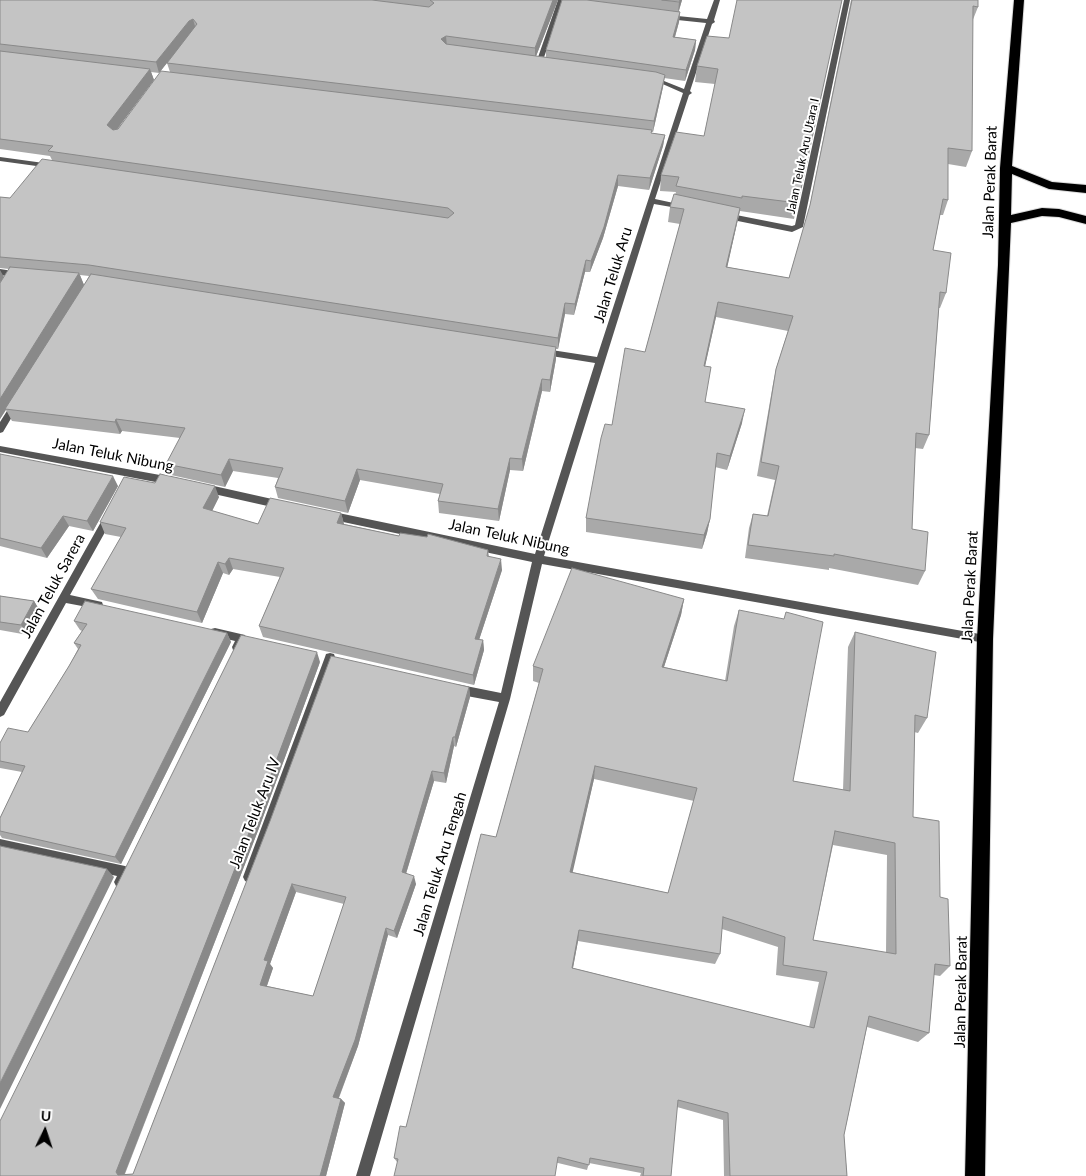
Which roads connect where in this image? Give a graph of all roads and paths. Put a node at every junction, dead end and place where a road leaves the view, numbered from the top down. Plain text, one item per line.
1 (717, 0) edge
2 (847, 0) edge
3 (1019, 0) edge
4 (561, 2) edge
5 (570, 4) edge
6 (664, 16) edge
7 (712, 22) junction
8 (530, 62) edge
9 (539, 63) junction
10 (548, 64) edge
11 (644, 77) edge
12 (688, 93) junction
13 (662, 138) edge
14 (671, 139) junction
15 (0, 159) edge
16 (63, 168) edge
17 (1006, 168) junction
18 (1086, 189) edge
19 (650, 201) junction
20 (688, 209) edge
21 (717, 214) edge
22 (1005, 220) junction
23 (1086, 220) edge
24 (0, 272) edge
25 (30, 276) edge
26 (533, 350) edge
27 (600, 362) junction
28 (21, 397) edge
29 (0, 430) edge
30 (0, 449) edge
31 (114, 506) edge
32 (287, 506) edge
33 (316, 512) edge
34 (538, 559) junction
35 (64, 598) junction
36 (111, 608) edge
37 (204, 629) edge
38 (985, 639) junction
39 (233, 655) edge
40 (330, 657) edge
41 (448, 687) edge
42 (506, 699) junction
43 (0, 712) edge
44 (0, 844) edge
45 (117, 890) edge
46 (242, 893) edge
47 (363, 1176) edge
48 (975, 1176) edge

1 - 7 street, Jalan Teluk Aru
2 - 21 street, Jalan Teluk Aru Utara I
3 - 17 highway, Jalan Perak Barat
4 - 5 street
4 - 9 street
6 - 7 street
7 - 12 street, Jalan Teluk Aru
8 - 9 street
9 - 10 street
11 - 12 street
12 - 14 street, Jalan Teluk Aru
13 - 14 street
14 - 19 street, Jalan Teluk Aru
15 - 16 street
17 - 18 highway
17 - 22 highway, Jalan Perak Barat
19 - 20 street
19 - 27 street, Jalan Teluk Aru
22 - 23 highway
22 - 38 highway, Jalan Perak Barat
24 - 25 street
26 - 27 street
27 - 34 street, Jalan Teluk Aru
28 - 29 street
30 - 32 street, Jalan Teluk Nibung
31 - 35 street, Jalan Teluk Sarera
33 - 34 street, Jalan Teluk Nibung
34 - 38 street, Jalan Teluk Nibung
34 - 42 street, Jalan Teluk Aru Tengah
35 - 36 street
35 - 43 street, Jalan Teluk Sarera
37 - 39 street
38 - 48 highway, Jalan Perak Barat
40 - 46 street, Jalan Teluk Aru IV
41 - 42 street
42 - 47 street, Jalan Teluk Aru Tengah
44 - 45 street

